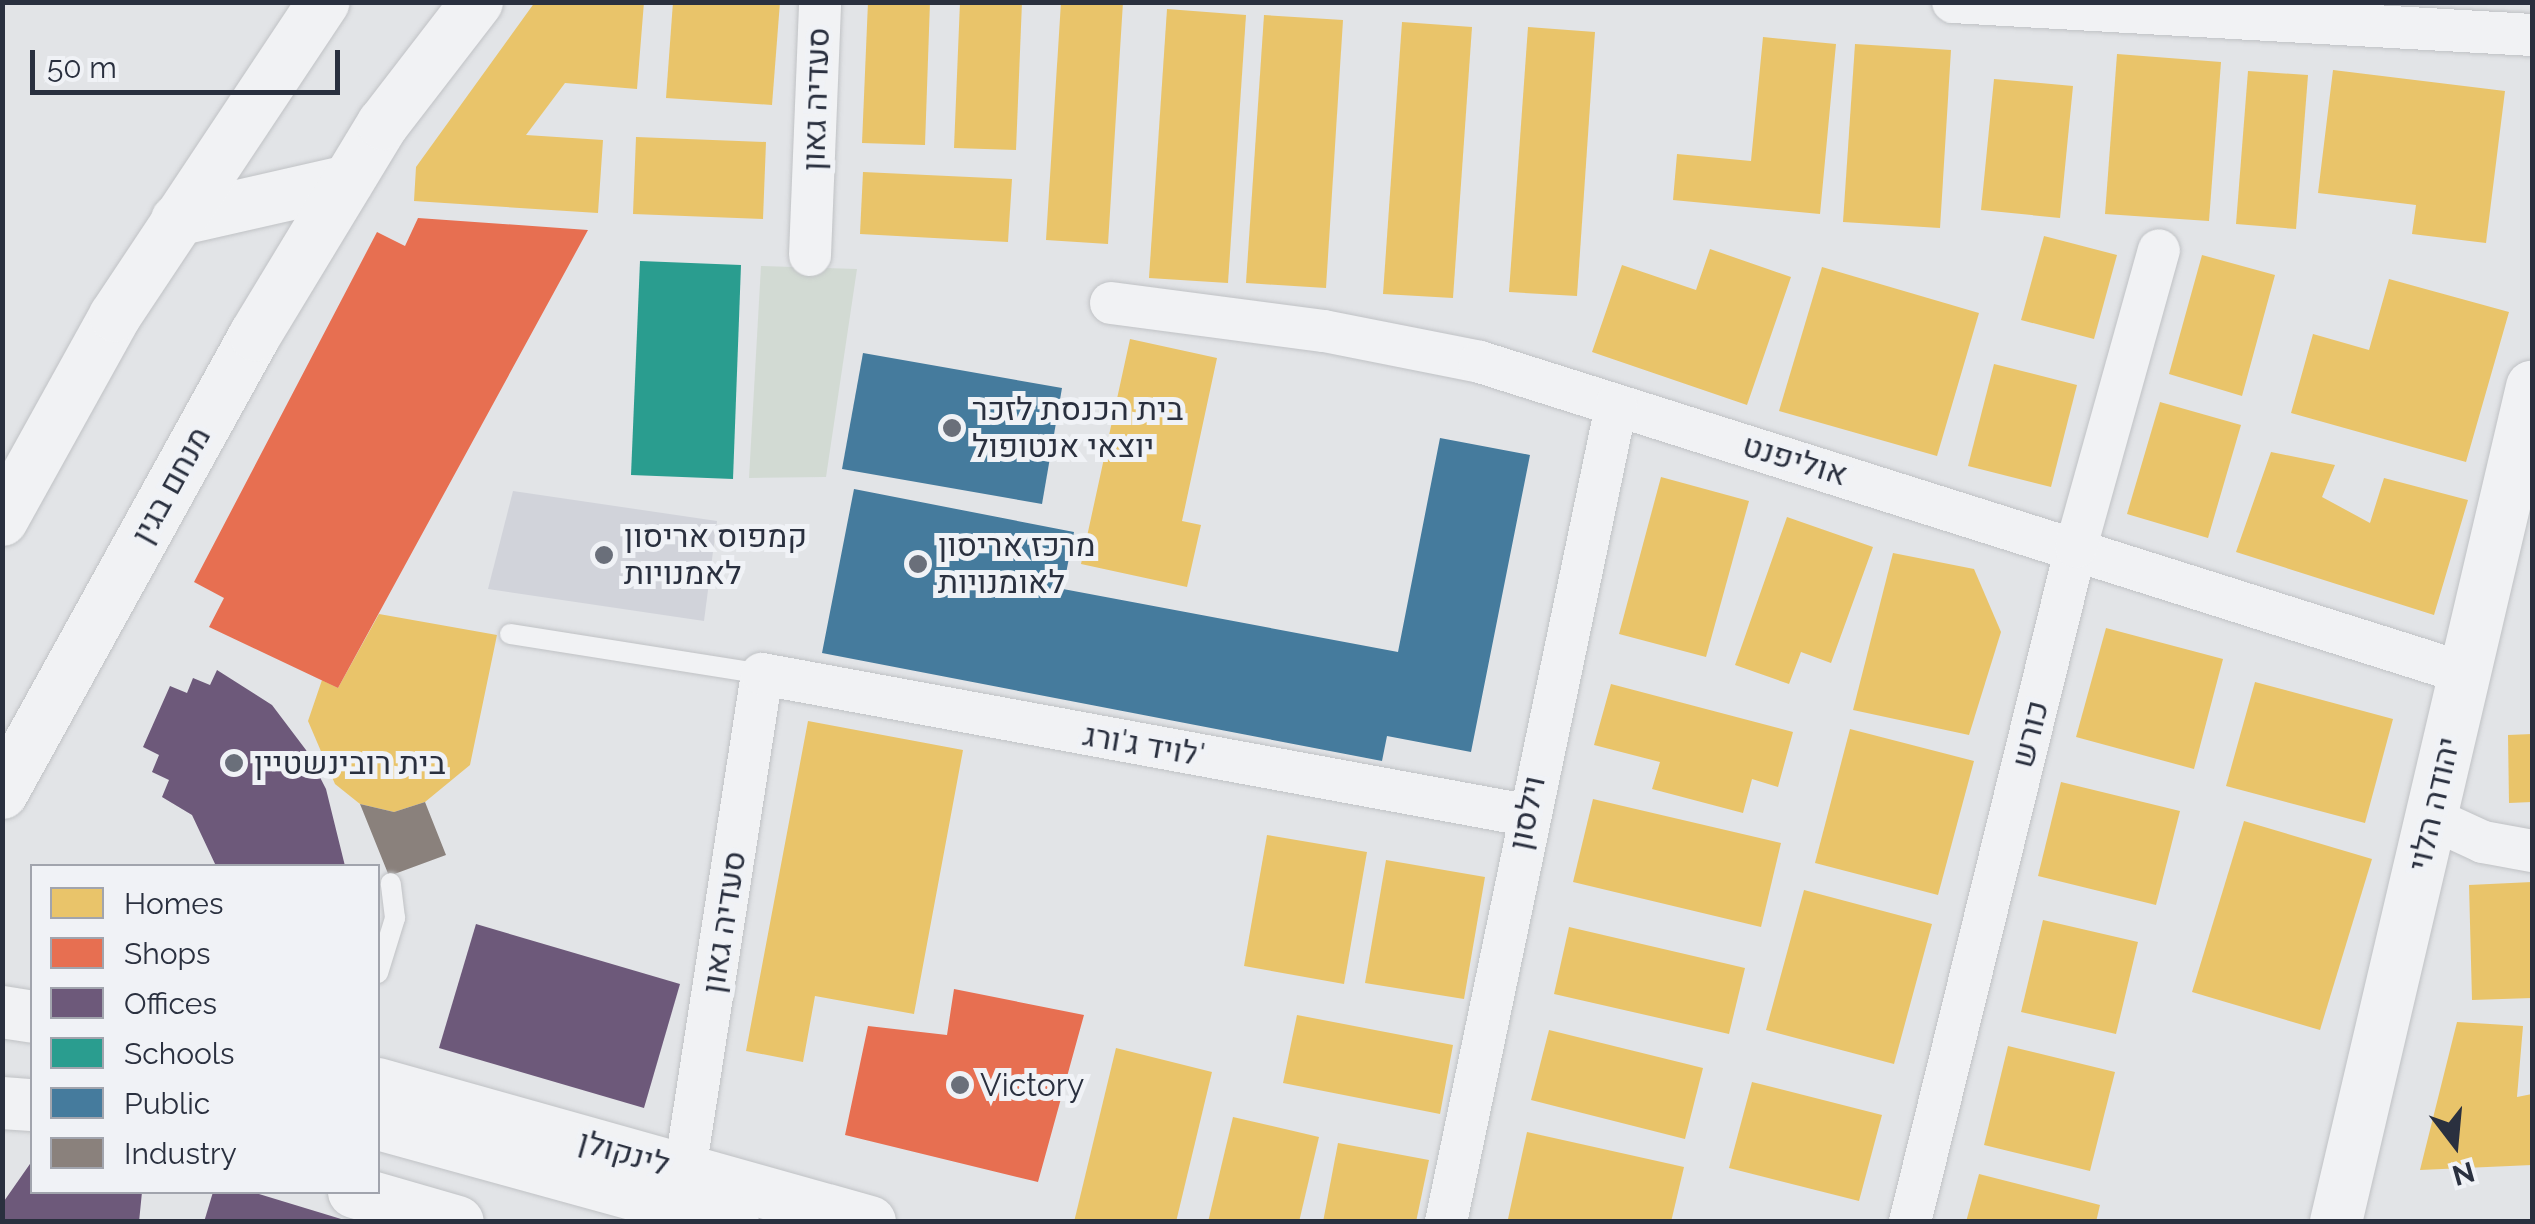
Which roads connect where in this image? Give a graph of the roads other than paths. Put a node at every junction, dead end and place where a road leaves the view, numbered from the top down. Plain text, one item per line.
1 (324, 2) edge
2 (477, 2) edge
3 (820, 2) edge
4 (1953, 2) edge
5 (2532, 35) edge
6 (348, 181) junction
7 (177, 220) junction
8 (2160, 250) dead end
9 (810, 255) dead end
10 (1112, 303) dead end
11 (2532, 387) edge
12 (1616, 406) junction
13 (2525, 444) edge
14 (2, 520) edge
15 (2076, 547) junction
16 (510, 634) dead end
17 (2464, 673) junction
18 (762, 674) junction
19 (2, 793) edge
20 (1526, 816) junction
21 (2431, 818) junction
22 (2532, 851) edge
23 (392, 883) dead end
24 (380, 967) edge
25 (2, 1012) edge
26 (30, 1017) edge
27 (380, 1085) edge
28 (2, 1104) edge
29 (30, 1105) edge
30 (380, 1125) edge
31 (685, 1170) junction
32 (361, 1194) edge
33 (458, 1222) edge
34 (734, 1222) edge
35 (870, 1222) edge
36 (1446, 1222) edge
37 (1910, 1222) edge
38 (2336, 1222) edge

1 - 7 street
2 - 6 street, מנחם בגין
3 - 9 street, סעדיה גאון
4 - 5 street
6 - 7 street
6 - 19 street, מנחם בגין
7 - 14 street
8 - 15 street, כורש
10 - 12 street, אוליפנט
11 - 13 street, יהודה הלוי
12 - 15 street, אוליפנט
12 - 20 street, וילסון
13 - 17 street, יהודה הלוי
15 - 17 street, אוליפנט
15 - 37 street, כורש
16 - 18 lane
17 - 21 street, יהודה הלוי
18 - 20 street, לויד ג'ורג'
18 - 31 street, סעדיה גאון
20 - 36 street, וילסון
21 - 22 street
21 - 38 street, יהודה הלוי
23 - 24 lane
25 - 26 street
27 - 31 street, לינקולן
28 - 29 street
30 - 34 street
31 - 35 street, לינקולן
32 - 33 street

